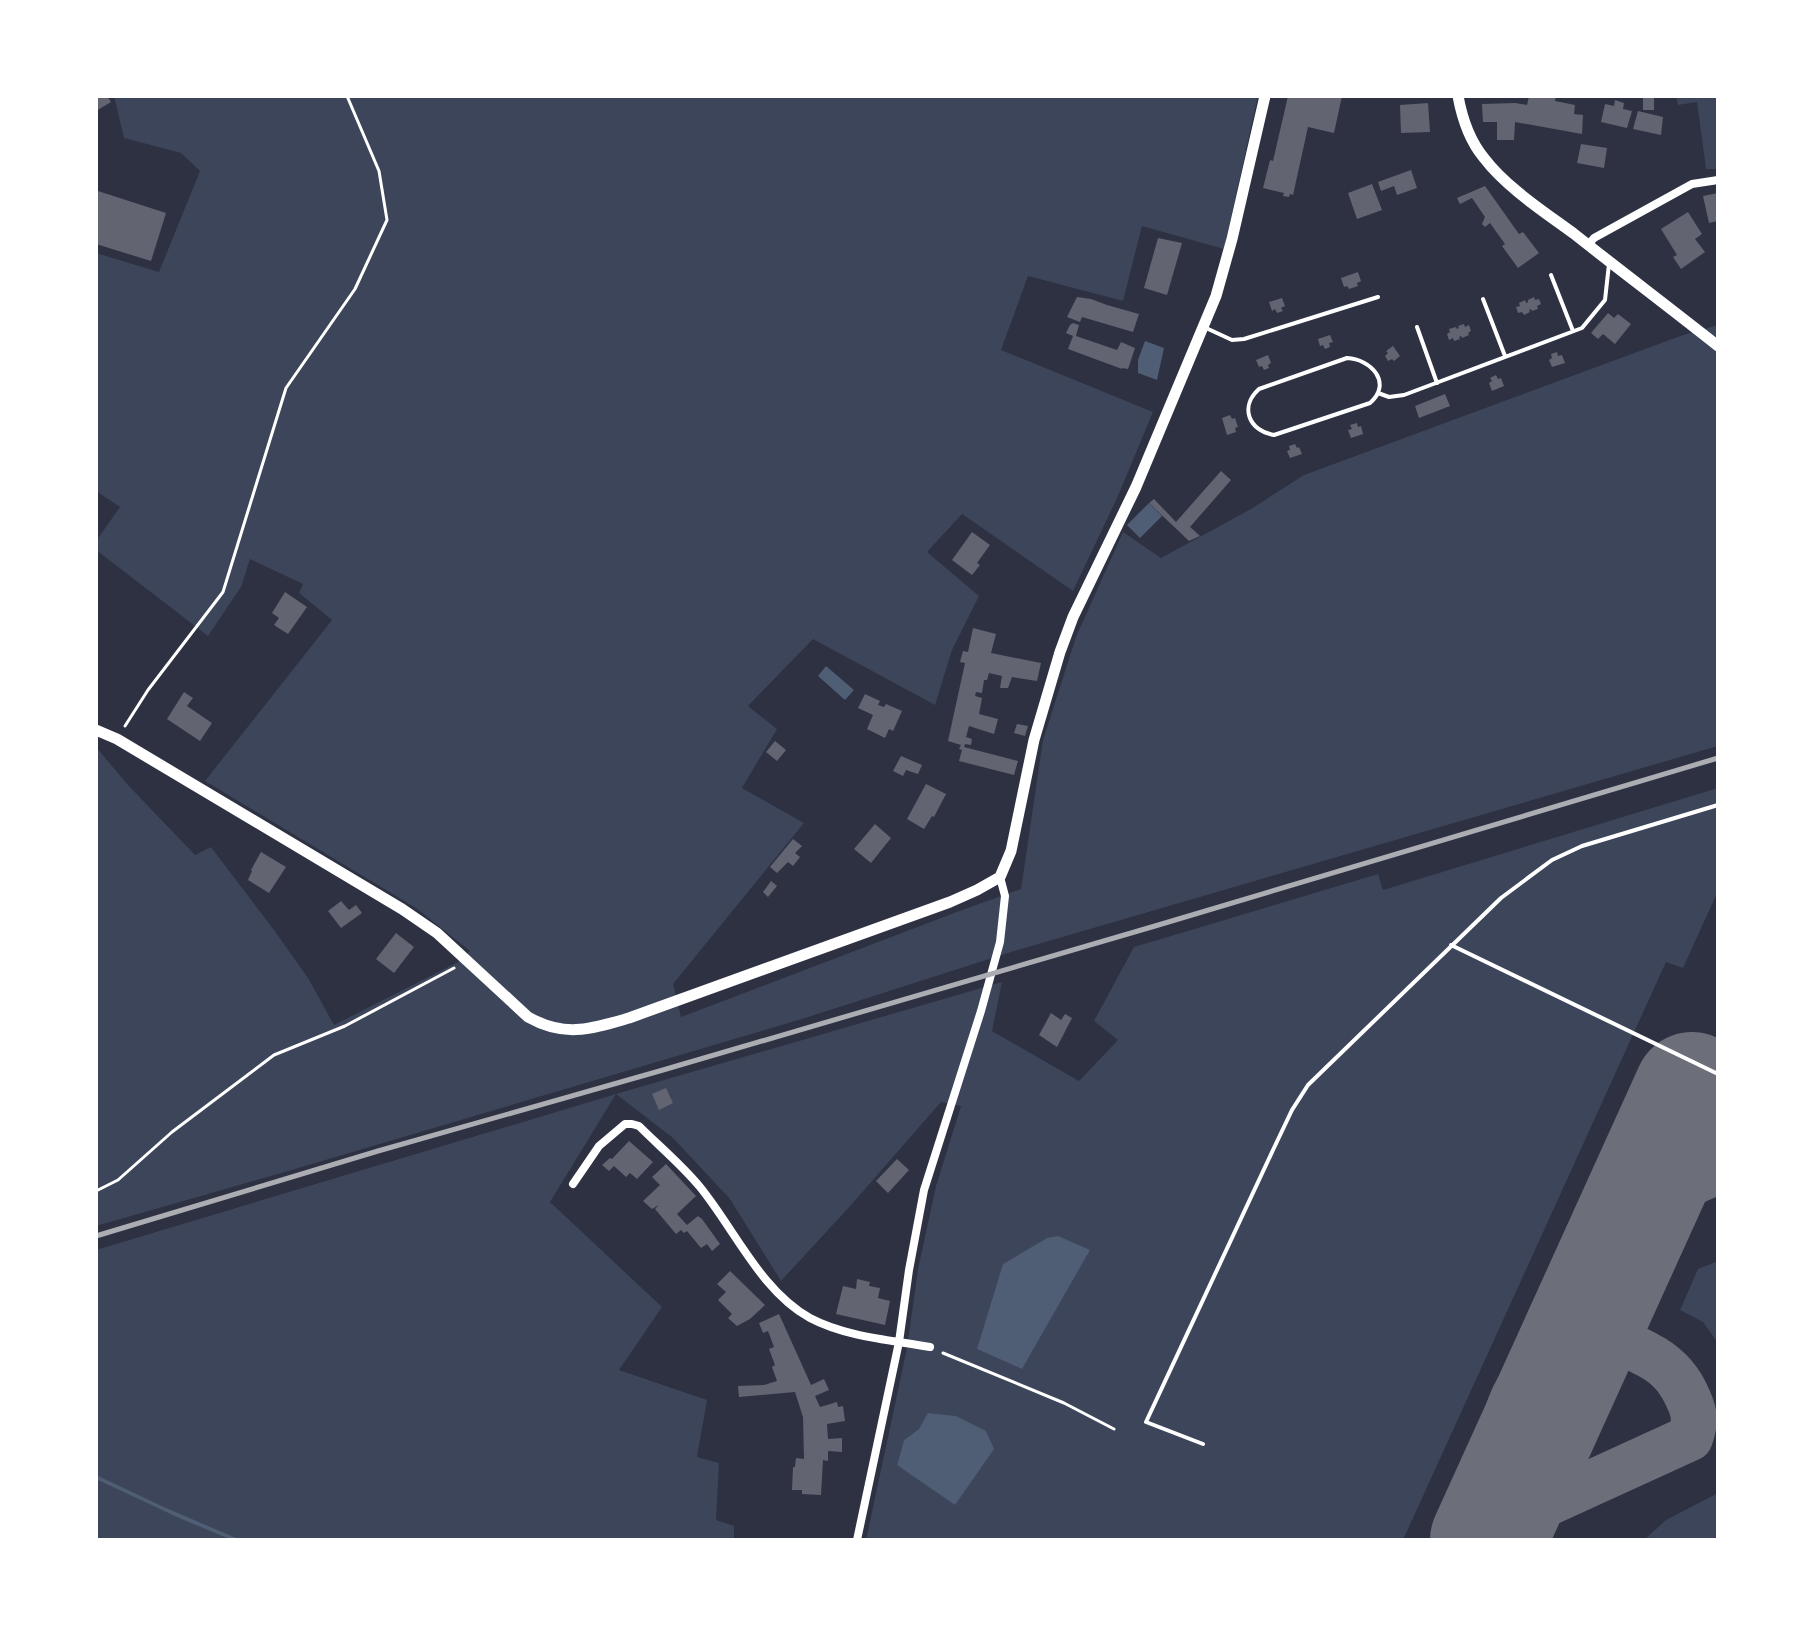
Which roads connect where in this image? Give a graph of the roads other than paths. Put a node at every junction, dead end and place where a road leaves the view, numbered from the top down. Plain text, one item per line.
1 (1265, 96) edge
2 (1458, 96) edge
3 (1718, 180) edge
4 (1588, 245) junction
5 (1610, 262) junction
6 (1551, 275) dead end
7 (1378, 297) dead end
8 (1483, 299) dead end
9 (1204, 327) junction
10 (1417, 327) dead end
11 (1573, 331) junction
12 (1718, 346) edge
13 (1506, 357) junction
14 (1437, 383) junction
15 (1378, 393) junction
16 (96, 730) edge
17 (1718, 805) edge
18 (1000, 877) junction
19 (1451, 945) junction
20 (1718, 1074) edge
21 (573, 1184) dead end
22 (899, 1342) junction
23 (930, 1347) road end
24 (1203, 1444) dead end
25 (857, 1540) edge

1 - 9 street
2 - 4 street
3 - 4 street
4 - 5 street
5 - 11 lane
5 - 12 street
6 - 11 lane
7 - 9 lane
8 - 13 lane
9 - 18 street
10 - 14 lane
11 - 13 lane
13 - 14 lane
14 - 15 lane
15 - 15 lane
16 - 18 street
17 - 19 lane
18 - 22 street
19 - 20 lane
19 - 24 lane
21 - 22 street
22 - 23 street
22 - 25 street

